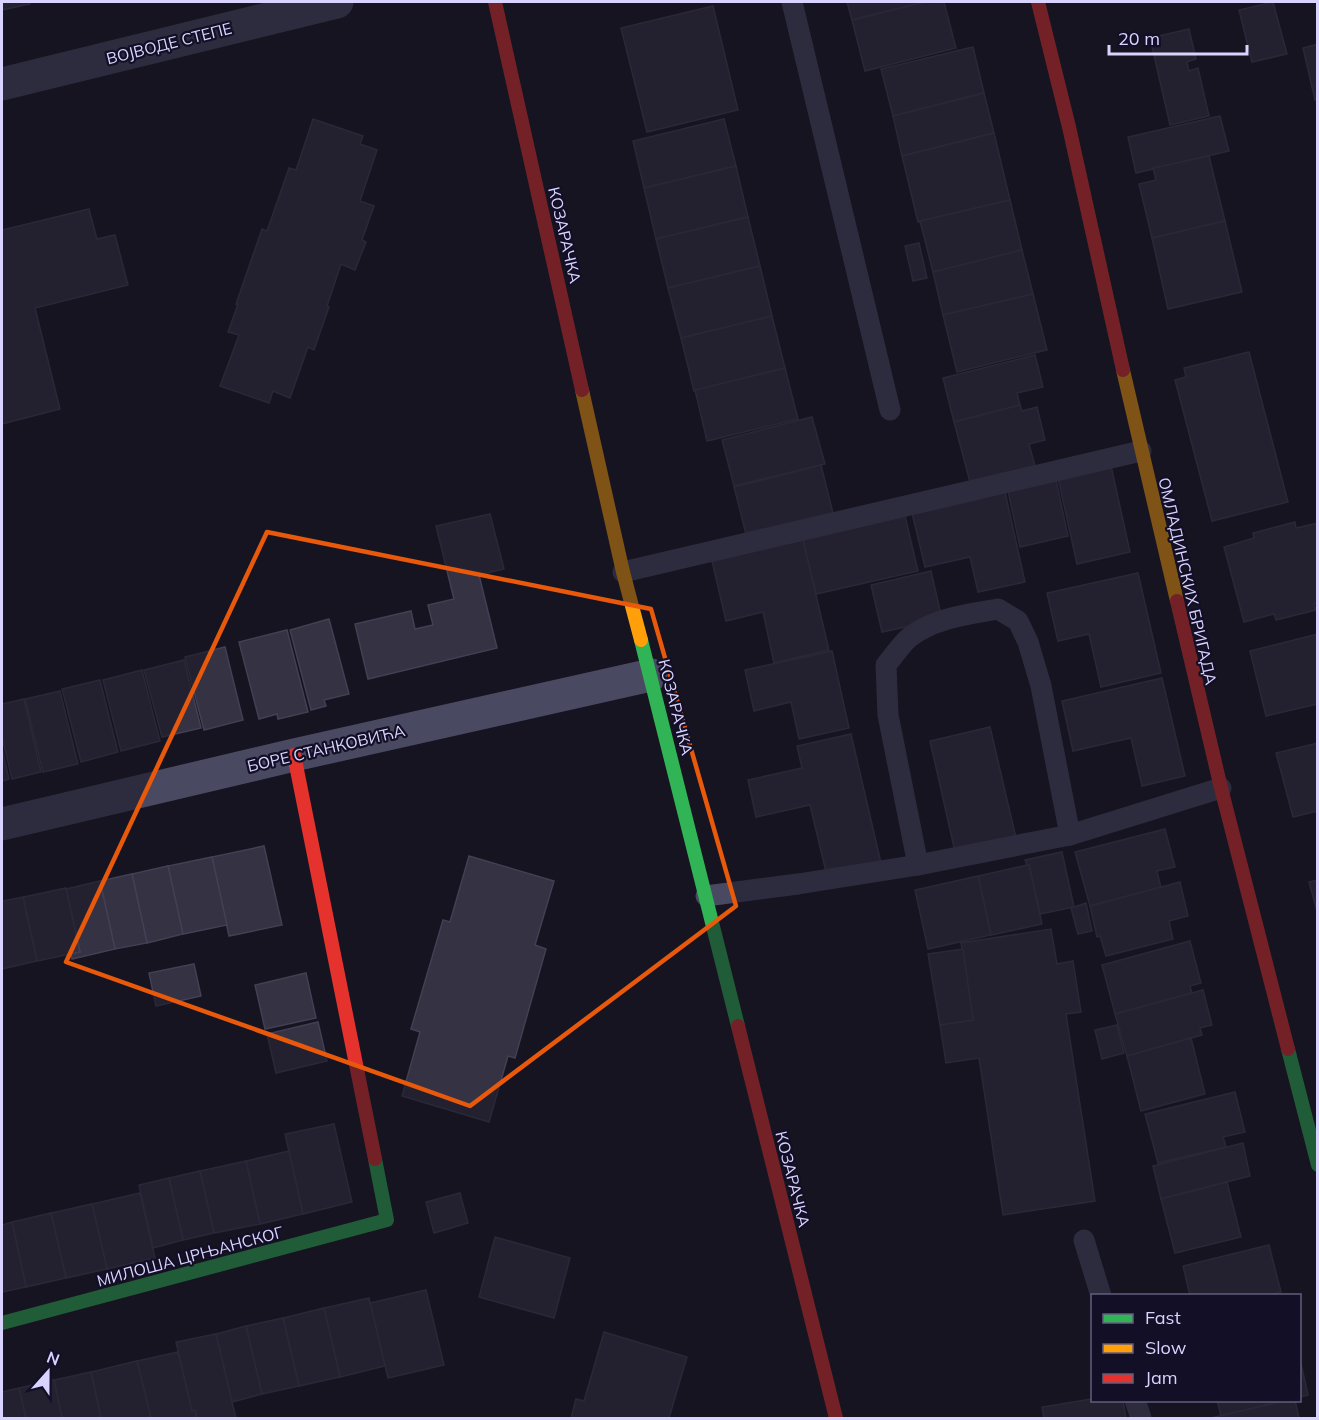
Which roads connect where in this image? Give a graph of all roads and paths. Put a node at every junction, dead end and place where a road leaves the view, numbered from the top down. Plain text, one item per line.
1 (337, 2) edge
2 (495, 2) edge
3 (792, 2) edge
4 (1038, 2) edge
5 (2, 84) edge
6 (890, 410) dead end
7 (1141, 451) junction
8 (624, 572) junction
9 (651, 675) junction
10 (294, 755) junction
11 (1221, 789) junction
12 (2, 824) edge
13 (1070, 835) junction
14 (918, 865) junction
15 (706, 896) junction
16 (1317, 1165) edge
17 (1084, 1240) dead end
18 (1100, 1294) edge
19 (2, 1323) edge
20 (1135, 1402) edge
21 (836, 1419) edge
22 (1141, 1419) edge

1 - 5 street, ВОЈВОДЕ СТЕПЕ
2 - 8 street, КОЗАРАЧКА
3 - 6 lane
4 - 7 street, ОМЛАДИНСКИХ БРИГАДА
7 - 8 lane
7 - 11 street, ОМЛАДИНСКИХ БРИГАДА
8 - 9 street, КОЗАРАЧКА
9 - 10 street, БОРЕ СТАНКОВИЋА
9 - 15 street, КОЗАРАЧКА
10 - 12 street, БОРЕ СТАНКОВИЋА
10 - 19 street, МИЛОША ЦРЊАНСКОГ
11 - 13 lane
11 - 16 street, ОМЛАДИНСКИХ БРИГАДА
13 - 14 lane
13 - 14 lane
14 - 15 lane
15 - 21 street, КОЗАРАЧКА
17 - 18 lane
20 - 22 lane

